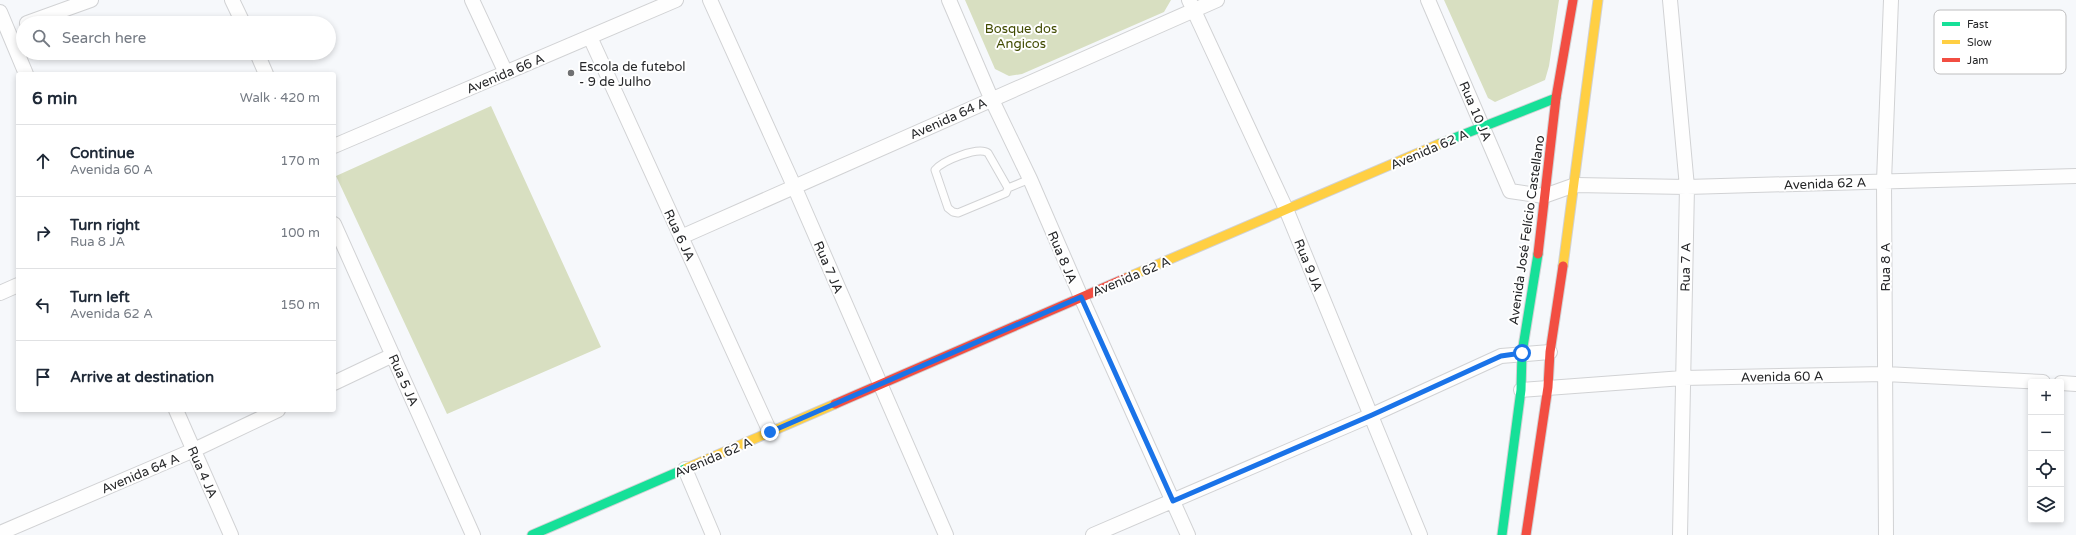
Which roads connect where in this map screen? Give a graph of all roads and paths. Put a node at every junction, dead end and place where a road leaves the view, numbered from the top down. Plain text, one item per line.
1 (91, 0) edge
2 (232, 0) edge
3 (472, 0) edge
4 (676, 0) edge
5 (710, 0) edge
6 (949, 0) edge
7 (1216, 0) edge
8 (1428, 0) edge
9 (1573, 0) edge
10 (1598, 0) edge
11 (1670, 0) edge
12 (1891, 0) edge
13 (1191, 5) edge
14 (0, 12) edge
15 (46, 16) edge
16 (240, 16) edge
17 (16, 27) edge
18 (4, 31) edge
19 (590, 37) junction
20 (16, 54) edge
21 (19, 60) edge
22 (260, 60) edge
23 (25, 72) edge
24 (265, 72) edge
25 (506, 73) junction
26 (991, 98) junction
27 (1556, 98) junction
28 (1482, 126) junction
29 (336, 145) edge
30 (2076, 176) edge
31 (1030, 178) junction
32 (1884, 181) junction
33 (1575, 185) junction
34 (794, 186) junction
35 (1687, 187) junction
36 (1008, 188) junction
37 (1544, 196) junction
38 (1286, 209) junction
39 (336, 228) edge
40 (681, 237) junction
41 (16, 286) edge
42 (0, 293) edge
43 (1081, 297) junction
44 (1550, 352) junction
45 (1522, 353) junction
46 (393, 356) junction
47 (1885, 374) junction
48 (1683, 378) junction
49 (2028, 381) edge
50 (336, 382) edge
51 (2064, 383) edge
52 (2076, 384) edge
53 (880, 385) junction
54 (1548, 387) junction
55 (1521, 390) junction
56 (177, 412) edge
57 (274, 412) edge
58 (1372, 415) junction
59 (770, 432) junction
60 (194, 450) junction
61 (685, 469) junction
62 (1173, 501) junction
63 (0, 533) edge
64 (231, 535) edge
65 (473, 535) edge
66 (532, 535) edge
67 (713, 535) edge
68 (946, 535) edge
69 (1093, 535) edge
70 (1188, 535) edge
71 (1420, 535) edge
72 (1502, 535) edge
73 (1526, 535) edge
74 (1680, 535) edge
75 (1886, 535) edge

1 - 15 street
2 - 16 street
3 - 25 street
4 - 19 street, Avenida 66 A
5 - 34 street, Rua 7 JA
6 - 26 street, Rua 8 JA
7 - 13 street, Avenida 64 A
8 - 28 street, Rua 10 JA
9 - 27 street, Avenida José Felício Castellano
10 - 33 street
11 - 35 street, Rua 7 A
12 - 32 street, Rua 8 A
13 - 26 street, Avenida 64 A
13 - 38 street, Rua 9 JA
14 - 18 street
17 - 18 street
18 - 20 street
19 - 25 street, Avenida 66 A
19 - 40 street, Rua 6 JA
21 - 23 street
22 - 24 street
25 - 29 street, Avenida 66 A
26 - 31 street, Rua 8 JA
26 - 34 street, Avenida 64 A
27 - 28 street, Avenida 62 A
27 - 37 street, Avenida José Felício Castellano
28 - 37 street, Rua 10 JA
28 - 38 street, Avenida 62 A
30 - 32 street, Avenida 62 A
31 - 36 lane
31 - 43 street, Rua 8 JA
32 - 35 street, Avenida 62 A
32 - 47 street, Rua 8 A
33 - 35 street, Avenida 62 A
33 - 37 street
33 - 44 street
34 - 40 street, Avenida 64 A
34 - 53 street, Rua 7 JA
35 - 48 street, Rua 7 A
36 - 36 lane
37 - 45 street, Avenida José Felício Castellano
38 - 43 street, Avenida 62 A
38 - 58 street, Rua 9 JA
39 - 46 street, Rua 5 JA
40 - 59 street, Rua 6 JA
41 - 42 street
43 - 53 street, Avenida 62 A
43 - 62 street, Rua 8 JA
44 - 45 street
44 - 54 street
45 - 55 street, Avenida José Felício Castellano
45 - 58 street
46 - 50 street
46 - 65 street, Rua 5 JA
47 - 48 street, Avenida 60 A
47 - 49 street, Avenida 60 A
47 - 75 street, Rua 8 A
48 - 54 street, Avenida 60 A
48 - 74 street, Rua 7 A
51 - 52 street
53 - 59 street, Avenida 62 A
53 - 68 street, Rua 7 JA
54 - 55 street, Avenida 60 A
54 - 73 street
55 - 72 street, Avenida José Felício Castellano
56 - 60 street, Rua 4 JA
57 - 60 street, Avenida 64 A
58 - 62 street
58 - 71 street, Rua 9 JA
59 - 61 street, Avenida 62 A
60 - 63 street, Avenida 64 A
60 - 64 street, Rua 4 JA
61 - 66 street, Avenida 62 A
61 - 67 street
62 - 69 street
62 - 70 street, Rua 8 JA

